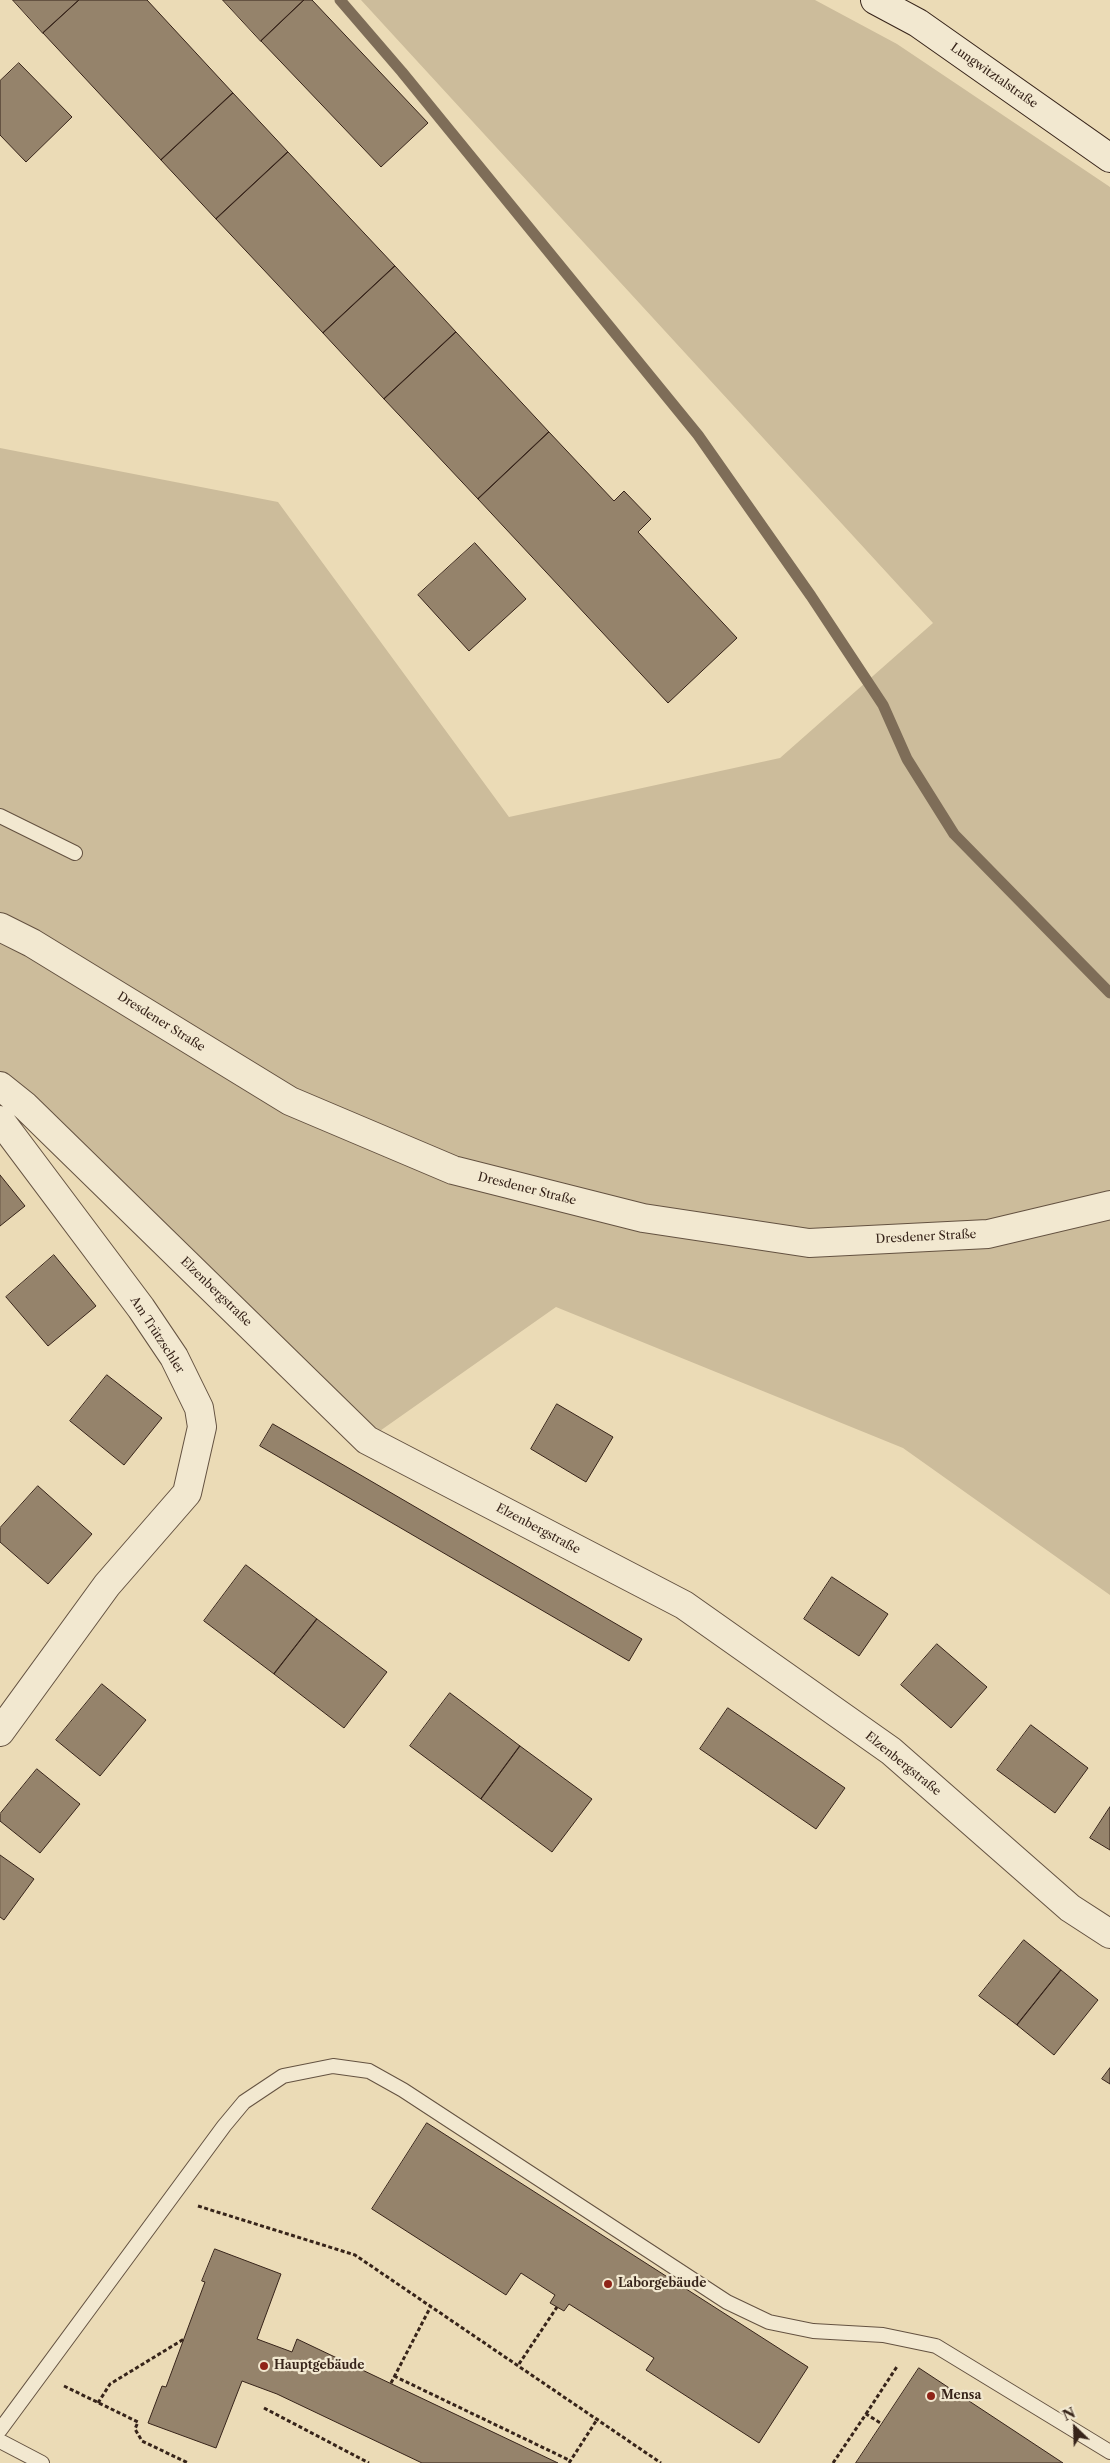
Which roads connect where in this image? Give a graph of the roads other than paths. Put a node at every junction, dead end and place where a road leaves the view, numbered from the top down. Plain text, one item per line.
1 (875, 0) edge
2 (1110, 158) edge
3 (0, 816) edge
4 (75, 853) dead end
5 (0, 927) edge
6 (0, 1086) edge
7 (0, 1120) edge
8 (1110, 1205) edge
9 (0, 1732) edge
10 (1110, 1934) edge
11 (0, 2430) edge
12 (0, 2441) edge
13 (1110, 2452) edge
14 (42, 2463) edge

1 - 2 street, Lungwitztalstraße
3 - 4 lane
5 - 8 street, Dresdener Straße
6 - 10 street, Elzenbergstraße
7 - 9 street, Am Trützschler
11 - 13 lane
12 - 14 lane

